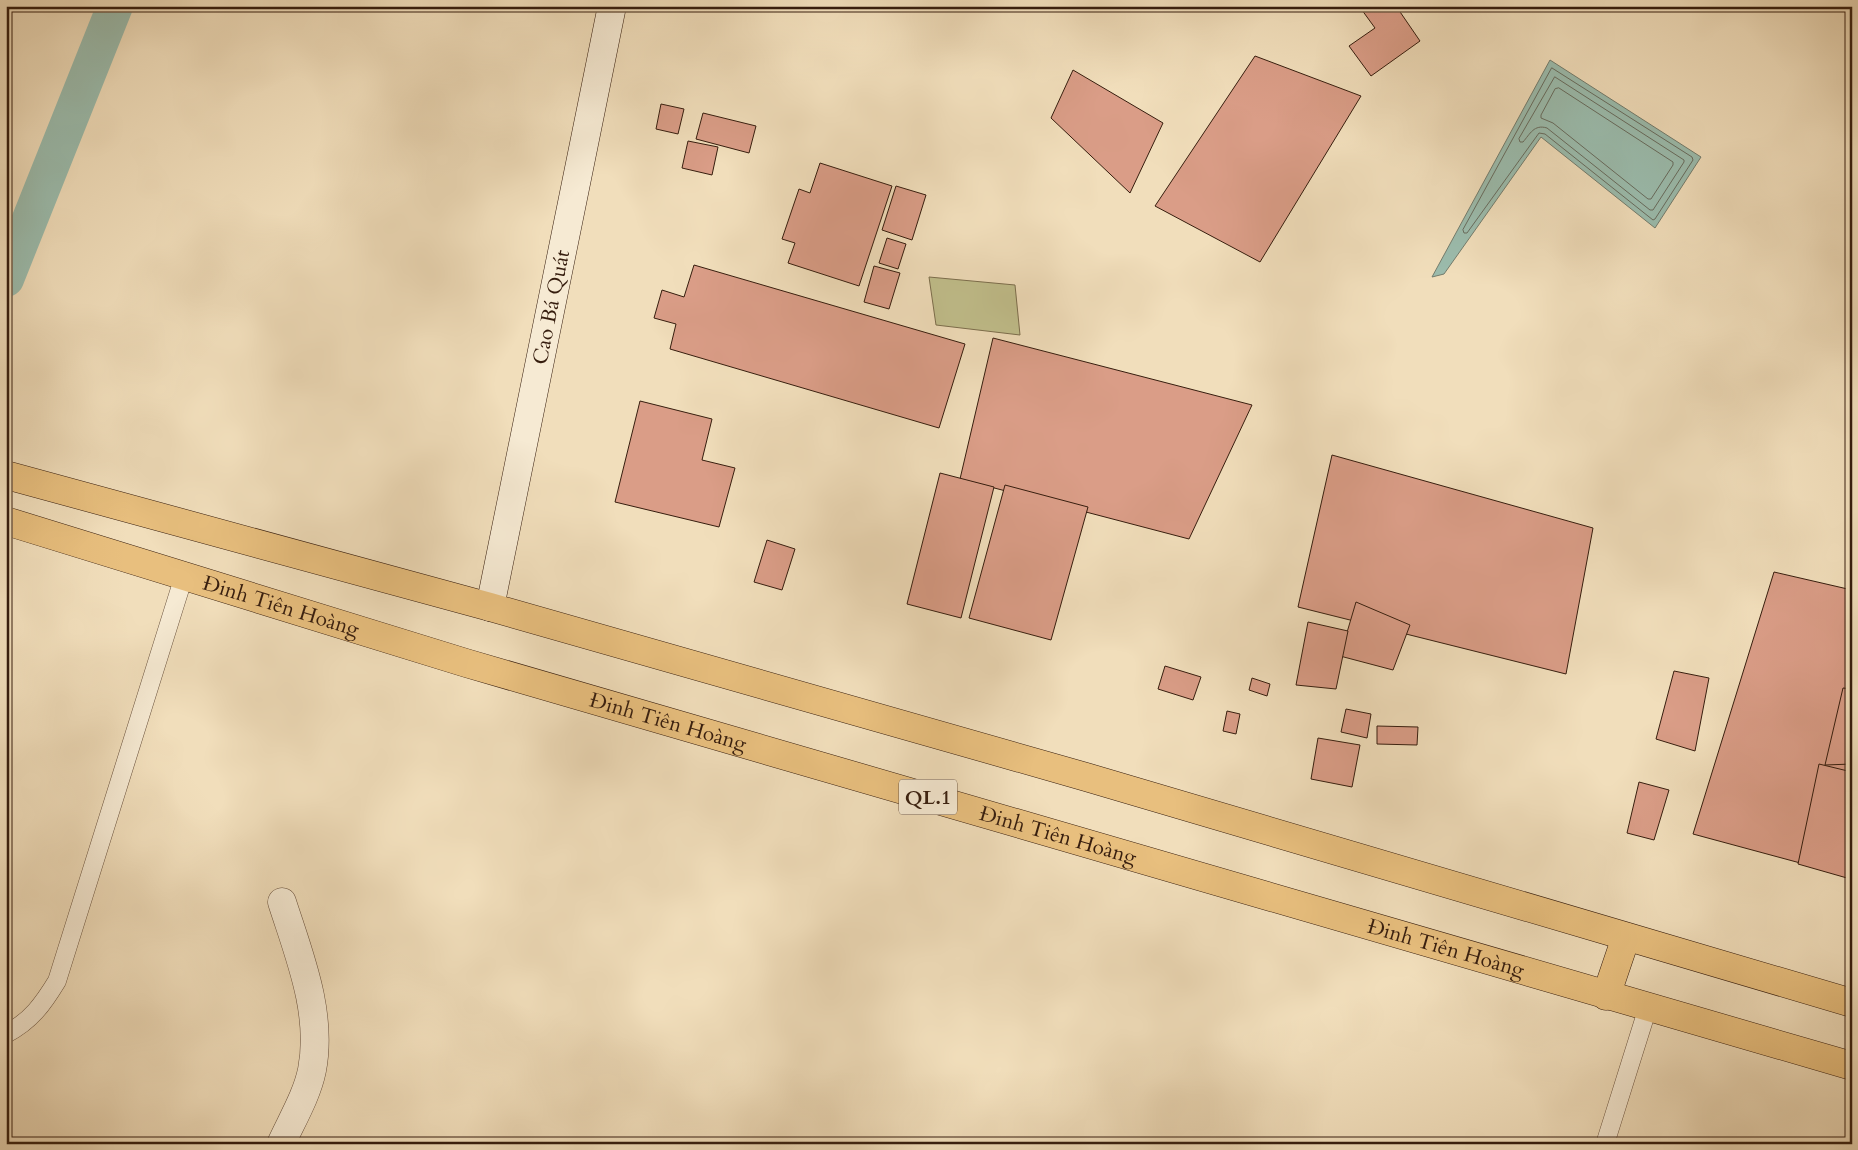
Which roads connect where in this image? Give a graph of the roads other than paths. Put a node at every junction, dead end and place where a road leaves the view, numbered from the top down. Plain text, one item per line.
1 (612, 6) edge
2 (6, 475) edge
3 (6, 521) edge
4 (184, 576) junction
5 (490, 607) junction
6 (282, 902) dead end
7 (1626, 936) junction
8 (1606, 996) junction
9 (1852, 1003) edge
10 (1648, 1007) junction
11 (6, 1034) edge
12 (1852, 1066) edge
13 (281, 1144) edge
14 (1605, 1144) edge

1 - 5 street, Cao Bá Quát
2 - 5 highway
3 - 4 highway, Đinh Tiên Hoàng / QL.1
4 - 8 highway, Đinh Tiên Hoàng / QL.1
4 - 11 lane
5 - 7 highway
6 - 13 street
7 - 8 highway
7 - 9 highway
8 - 10 highway, Đinh Tiên Hoàng / QL.1
10 - 12 highway, Đinh Tiên Hoàng / QL.1
10 - 14 lane

